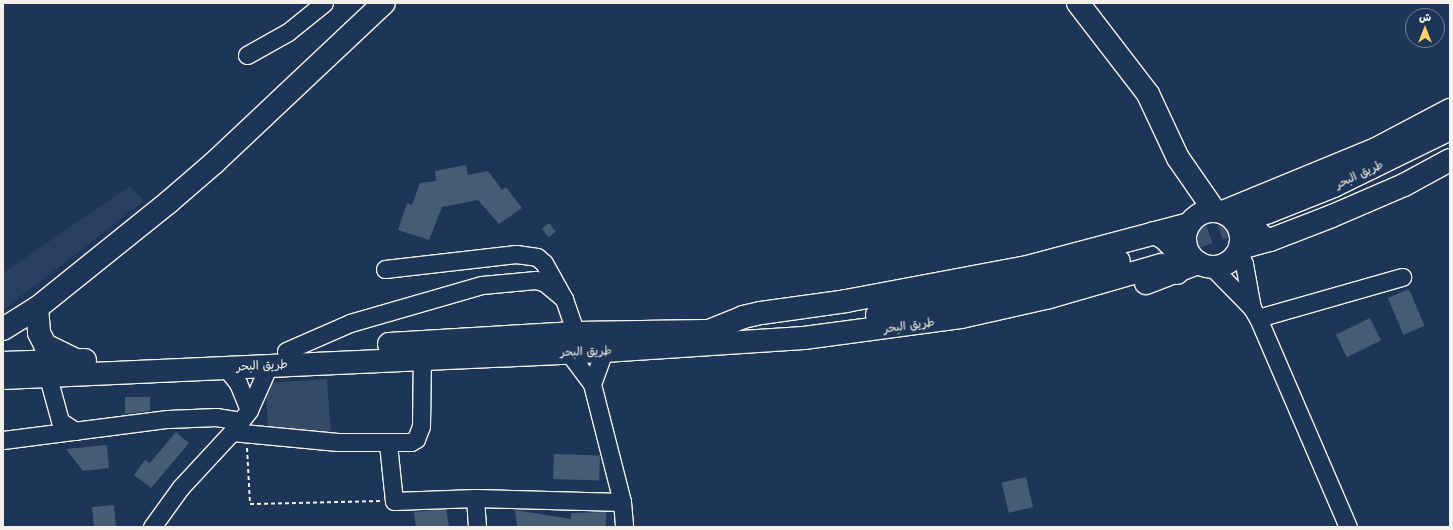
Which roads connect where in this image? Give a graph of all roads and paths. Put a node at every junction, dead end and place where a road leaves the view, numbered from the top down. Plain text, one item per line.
1 (324, 3) edge
2 (384, 3) edge
3 (1078, 3) edge
4 (247, 55) dead end
5 (1450, 110) edge
6 (1450, 129) edge
7 (1450, 142) edge
8 (1178, 158) junction
9 (1450, 160) edge
10 (1219, 211) junction
11 (1265, 220) junction
12 (1190, 222) junction
13 (1240, 250) junction
14 (1162, 256) junction
15 (1206, 265) junction
16 (385, 268) dead end
17 (1402, 277) dead end
18 (564, 299) junction
19 (37, 308) junction
20 (1255, 313) junction
21 (3, 329) edge
22 (572, 343) junction
23 (286, 351) junction
24 (604, 351) junction
25 (422, 358) junction
26 (76, 360) junction
27 (269, 365) junction
28 (229, 370) junction
29 (4, 378) edge
30 (49, 381) junction
31 (592, 384) junction
32 (242, 424) junction
33 (75, 431) junction
34 (3, 440) edge
35 (388, 444) junction
36 (475, 498) junction
37 (394, 501) junction
38 (622, 502) junction
39 (152, 527) edge
40 (477, 527) edge
41 (624, 527) edge
42 (1348, 527) edge

1 - 4 street
2 - 19 main road
3 - 8 main road
5 - 11 main road
6 - 11 main road, طريق البحر
7 - 11 main road, طريق البحر
8 - 10 main road
8 - 12 main road
9 - 11 main road
10 - 11 main road
10 - 12 main road
10 - 13 main road
11 - 13 main road
12 - 14 main road
12 - 15 main road
13 - 15 main road
13 - 20 street
14 - 15 main road
14 - 22 main road, طريق البحر
14 - 24 main road, طريق البحر
15 - 20 street
16 - 18 street
17 - 20 street
18 - 22 street
18 - 23 street
19 - 21 main road
19 - 26 main road
20 - 42 street
22 - 23 main road, طريق البحر
22 - 24 main road, طريق البحر
22 - 25 main road, طريق البحر
22 - 31 street
23 - 26 main road, طريق البحر
24 - 31 street
25 - 27 main road, طريق البحر
25 - 35 street
26 - 29 main road, طريق البحر
27 - 28 main road, طريق البحر
27 - 32 street
28 - 30 main road, طريق البحر
28 - 32 street
29 - 30 main road, طريق البحر
30 - 33 street
31 - 38 street
32 - 33 street
32 - 35 street
32 - 37 path
32 - 39 street
33 - 34 street
35 - 37 street
36 - 37 street
36 - 38 street
36 - 40 street
38 - 41 street

